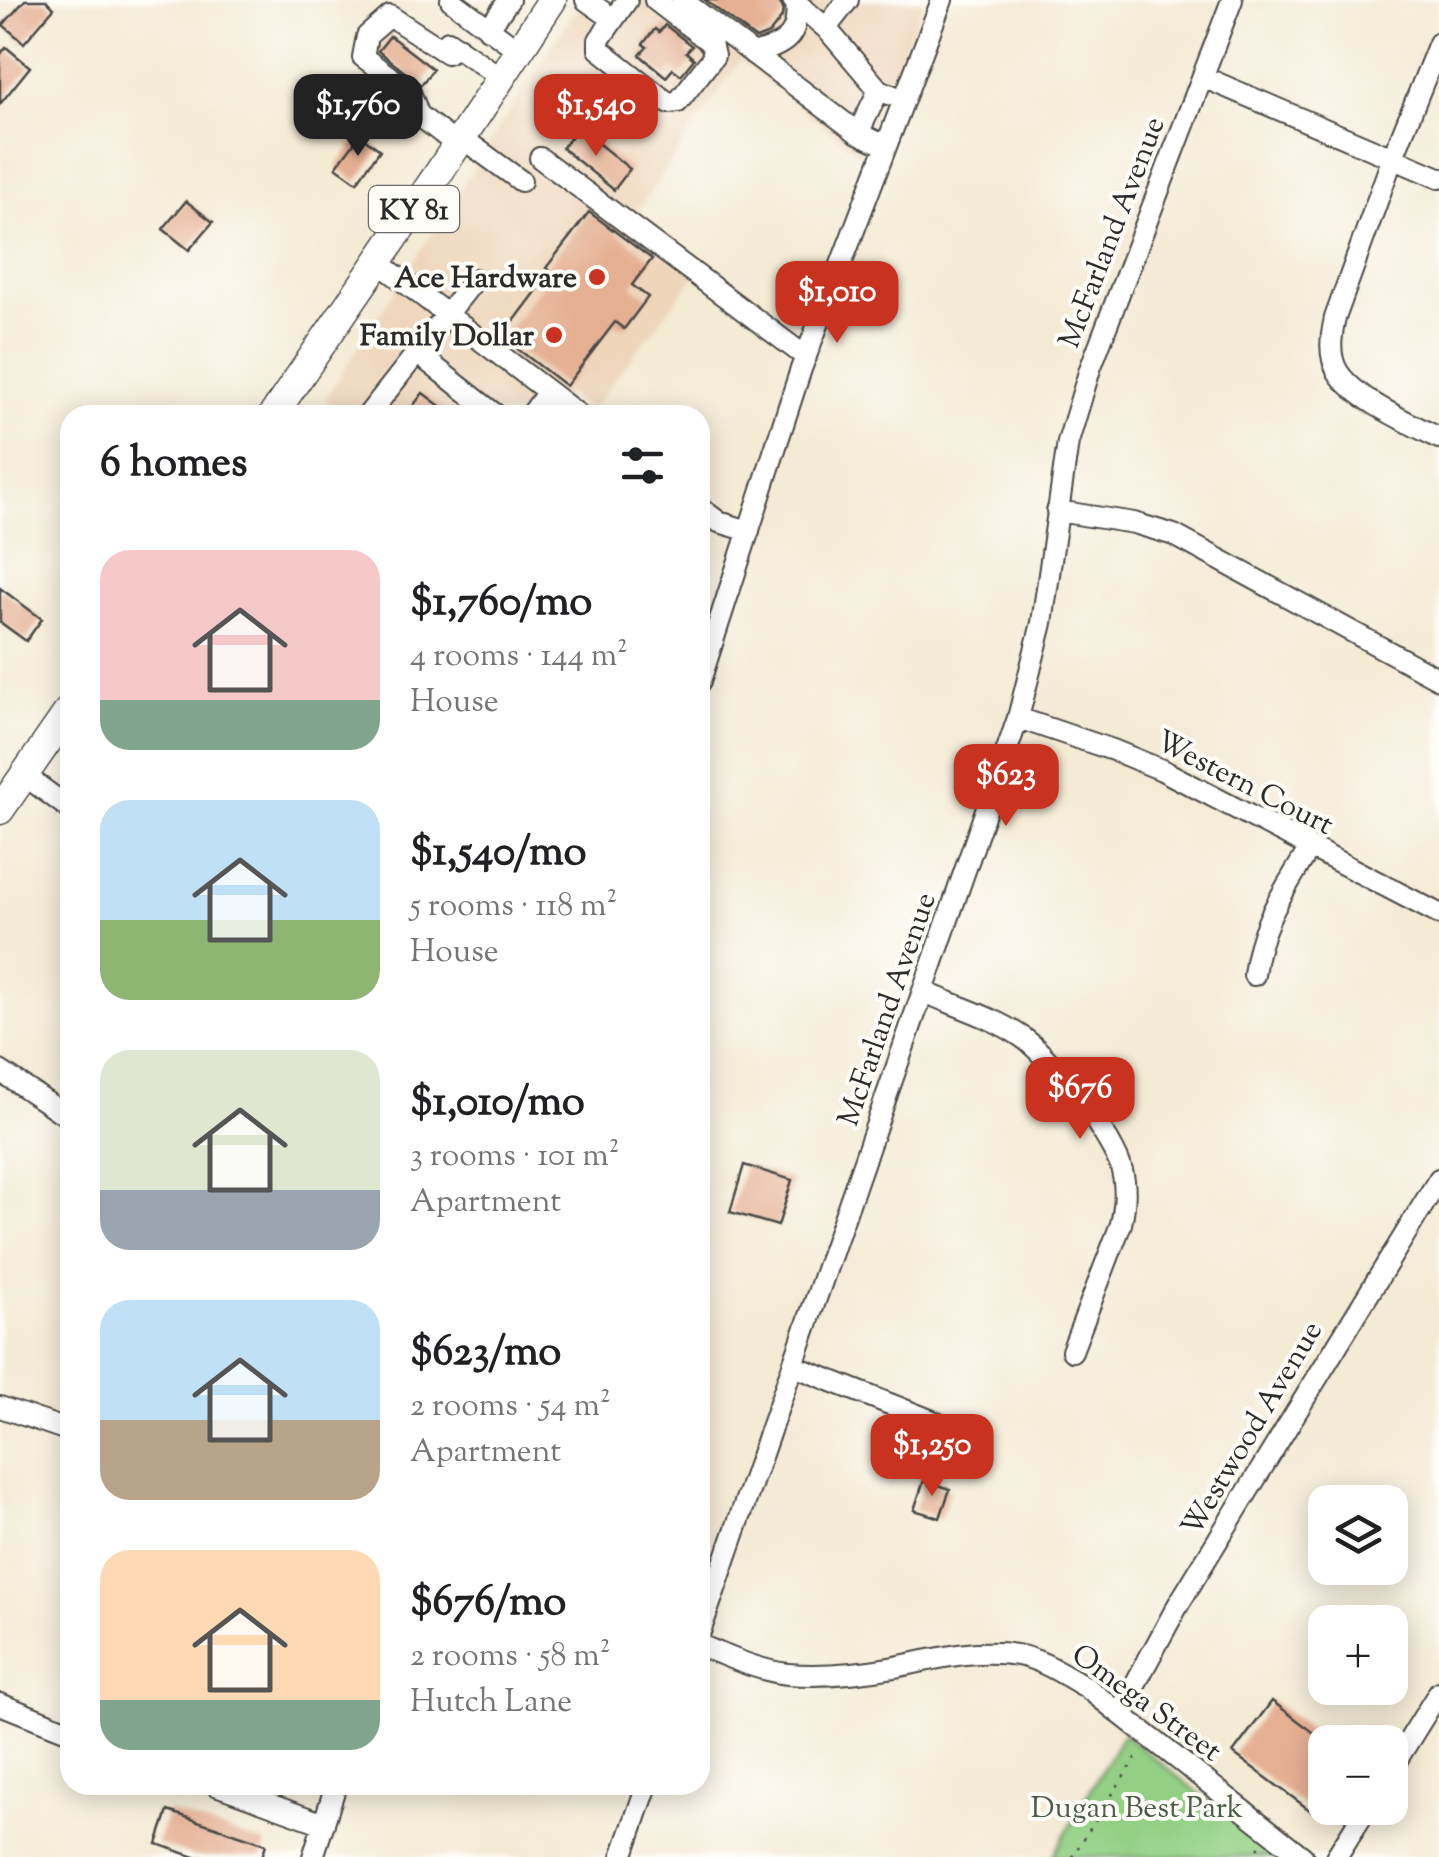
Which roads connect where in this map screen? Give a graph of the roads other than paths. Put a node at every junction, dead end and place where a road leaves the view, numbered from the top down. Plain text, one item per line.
1 (386, 0) edge
2 (451, 0) edge
3 (509, 0) edge
4 (552, 0) edge
5 (586, 0) edge
6 (627, 0) edge
7 (655, 0) edge
8 (682, 0) edge
9 (848, 0) edge
10 (940, 0) edge
11 (1232, 0) edge
12 (794, 1) edge
13 (613, 19) junction
14 (826, 28) junction
15 (488, 29) junction
16 (1439, 44) edge
17 (458, 47) junction
18 (518, 50) junction
19 (754, 54) junction
20 (500, 76) junction
21 (1203, 77) junction
22 (879, 90) junction
23 (904, 100) junction
24 (419, 116) junction
25 (858, 134) junction
26 (459, 141) junction
27 (886, 146) junction
28 (1394, 157) junction
29 (540, 158) dead end
30 (1439, 178) edge
31 (522, 182) dead end
32 (378, 262) junction
33 (475, 280) dead end
34 (447, 314) junction
35 (417, 353) junction
36 (806, 357) junction
37 (548, 392) junction
38 (280, 405) edge
39 (376, 405) edge
40 (483, 405) edge
41 (538, 405) edge
42 (565, 405) edge
43 (1439, 438) edge
44 (1057, 511) junction
45 (710, 515) edge
46 (749, 531) junction
47 (710, 650) edge
48 (1439, 679) edge
49 (1018, 718) junction
50 (60, 724) edge
51 (24, 776) junction
52 (60, 802) edge
53 (0, 810) edge
54 (1309, 848) junction
55 (1439, 914) edge
56 (1254, 975) dead end
57 (924, 992) junction
58 (0, 1071) edge
59 (60, 1111) edge
60 (1439, 1179) edge
61 (1072, 1351) dead end
62 (794, 1366) junction
63 (0, 1407) edge
64 (60, 1428) edge
65 (971, 1440) dead end
66 (710, 1604) edge
67 (710, 1650) edge
68 (1439, 1692) edge
69 (0, 1704) edge
70 (1120, 1712) junction
71 (60, 1728) edge
72 (1408, 1741) edge
73 (244, 1795) edge
74 (333, 1795) edge
75 (644, 1795) edge
76 (324, 1824) junction
77 (1356, 1825) edge
78 (313, 1857) edge
79 (622, 1857) edge
80 (1303, 1857) edge
81 (1336, 1857) edge

1 - 17 street
1 - 24 street
2 - 15 street
3 - 15 street
4 - 18 main road, KY 81
5 - 13 street
6 - 13 street
7 - 13 street
8 - 19 street
9 - 14 street
10 - 23 street
11 - 21 street, McFarland Avenue
12 - 14 street
12 - 19 street
14 - 22 street
15 - 18 street
16 - 28 street
17 - 20 street
17 - 24 street
18 - 20 main road, KY 81
19 - 25 street
20 - 26 main road, KY 81
21 - 28 street
21 - 44 street, McFarland Avenue
22 - 23 street
22 - 25 street
23 - 27 street
24 - 26 street
25 - 27 street
26 - 31 street
26 - 32 main road, KY 81
27 - 36 street
28 - 30 street
28 - 43 street
29 - 36 street
32 - 34 street
32 - 38 main road, KY 81
33 - 34 street
34 - 35 street
34 - 37 street
35 - 39 street
35 - 40 street
36 - 46 street
37 - 41 street
37 - 42 street
44 - 48 street
44 - 49 street, McFarland Avenue
45 - 46 street
46 - 47 street
49 - 54 street, Western Court
49 - 57 street, McFarland Avenue
50 - 51 main road
51 - 52 street
51 - 53 main road
54 - 55 street, Western Court
54 - 56 street
57 - 61 street
57 - 62 street, McFarland Avenue
58 - 59 street
60 - 70 street, Westwood Avenue
62 - 65 street
62 - 66 street, McFarland Avenue
63 - 64 street
67 - 70 street, Omega Street
68 - 72 street
69 - 71 street
70 - 80 street, Omega Street
73 - 76 street
74 - 76 street
75 - 79 street
76 - 78 street
77 - 81 street

